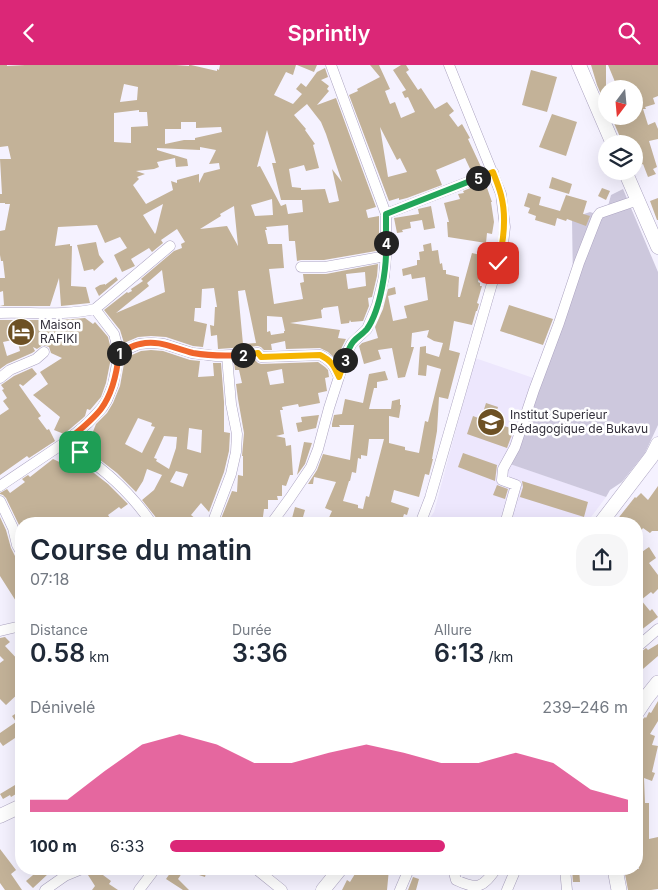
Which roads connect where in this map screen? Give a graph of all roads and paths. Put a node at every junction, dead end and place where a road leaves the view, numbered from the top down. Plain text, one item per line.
1 (331, 65) edge
2 (449, 65) edge
3 (579, 65) edge
4 (609, 135) edge
5 (493, 172) junction
6 (629, 180) edge
7 (638, 201) junction
8 (386, 214) junction
9 (170, 246) dead end
10 (658, 247) edge
11 (386, 256) junction
12 (301, 267) dead end
13 (95, 309) junction
14 (0, 313) edge
15 (44, 352) dead end
16 (119, 353) junction
17 (228, 356) junction
18 (339, 377) junction
19 (0, 378) edge
20 (64, 443) junction
21 (658, 444) edge
22 (0, 487) edge
23 (0, 501) edge
24 (147, 517) edge
25 (215, 517) edge
26 (275, 517) edge
27 (423, 517) edge
28 (507, 517) edge
29 (605, 517) edge
30 (15, 536) edge
31 (15, 627) edge
32 (658, 629) edge
33 (0, 631) edge
34 (643, 642) edge
35 (658, 683) edge
36 (643, 702) edge
37 (15, 809) edge
38 (0, 816) edge
39 (67, 875) edge
40 (150, 875) edge
41 (263, 875) edge
42 (335, 875) edge
43 (406, 875) edge
44 (455, 875) edge
45 (492, 875) edge
46 (513, 875) edge
47 (566, 875) edge
48 (616, 875) edge
49 (480, 889) edge
50 (45, 890) edge
51 (139, 890) edge
52 (282, 890) edge
53 (323, 890) edge
54 (400, 890) edge
55 (507, 890) edge
56 (567, 890) edge
57 (619, 890) edge

1 - 8 street
2 - 5 street
3 - 4 street
5 - 8 street
5 - 27 street
6 - 7 street
7 - 10 street
7 - 28 street
8 - 11 street
9 - 13 street
11 - 12 street
11 - 18 street
13 - 14 street
13 - 16 street
15 - 19 street
16 - 17 street
16 - 20 street
17 - 18 street
17 - 25 street
18 - 26 street
20 - 22 street
20 - 24 street
21 - 29 street
23 - 30 street
31 - 33 street
32 - 34 street
35 - 36 main road
37 - 38 street
39 - 50 street
40 - 51 street
41 - 52 street
42 - 53 street
43 - 54 street
44 - 49 street
45 - 49 street
46 - 55 street
47 - 56 street
48 - 57 main road

